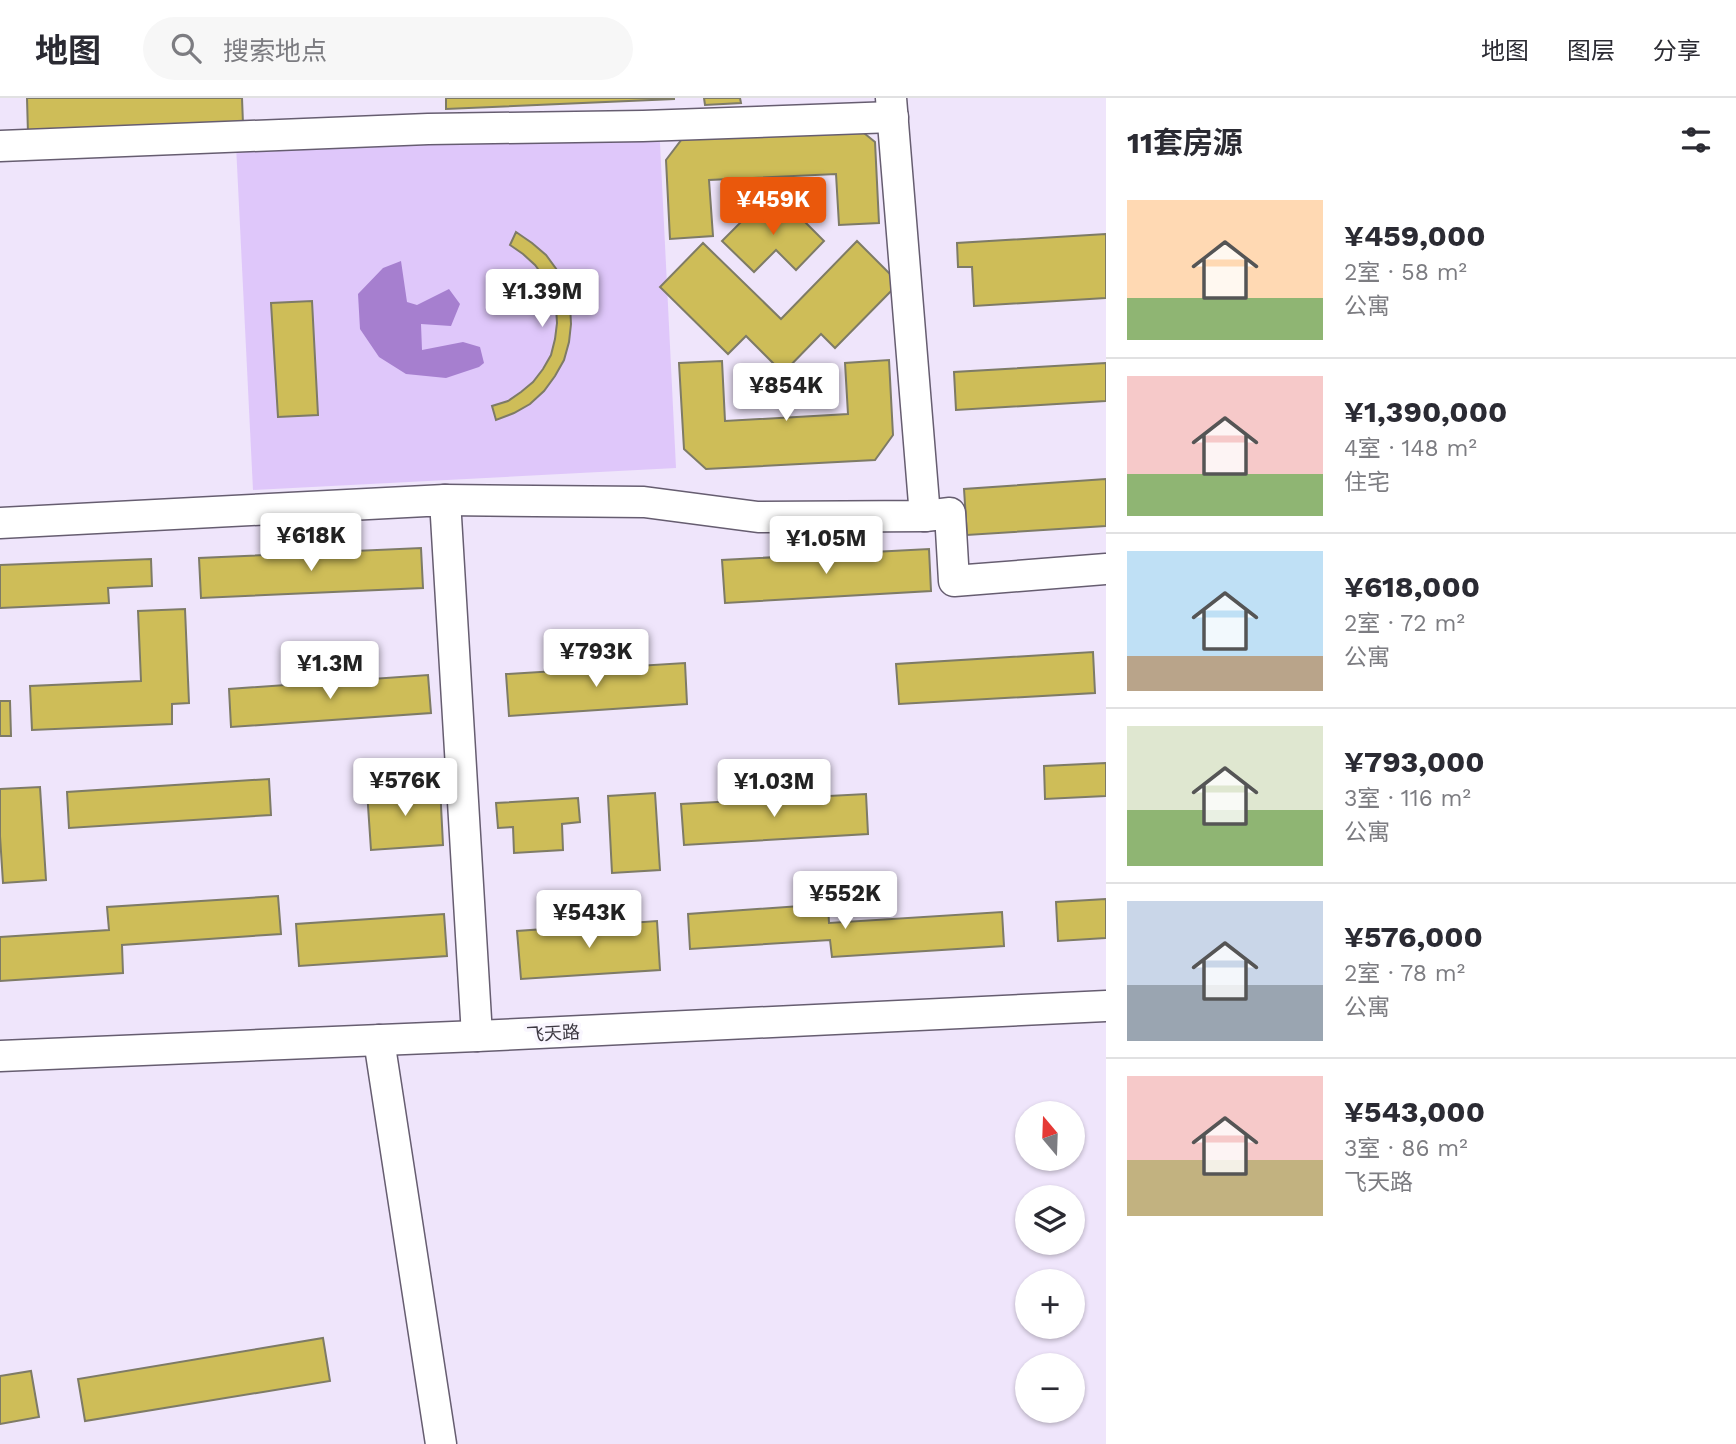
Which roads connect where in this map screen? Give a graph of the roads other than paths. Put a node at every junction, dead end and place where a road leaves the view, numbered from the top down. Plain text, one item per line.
1 (892, 108) edge
2 (0, 146) edge
3 (445, 500) junction
4 (925, 516) junction
5 (0, 523) edge
6 (1106, 569) edge
7 (1106, 1006) edge
8 (477, 1036) junction
9 (379, 1040) junction
10 (0, 1056) edge
11 (441, 1444) edge

1 - 2 street
1 - 4 street
3 - 4 street
3 - 5 street
3 - 8 street
4 - 6 street
7 - 8 street, 飞天路
8 - 9 street, 飞天路
9 - 10 street, 飞天路
9 - 11 street

